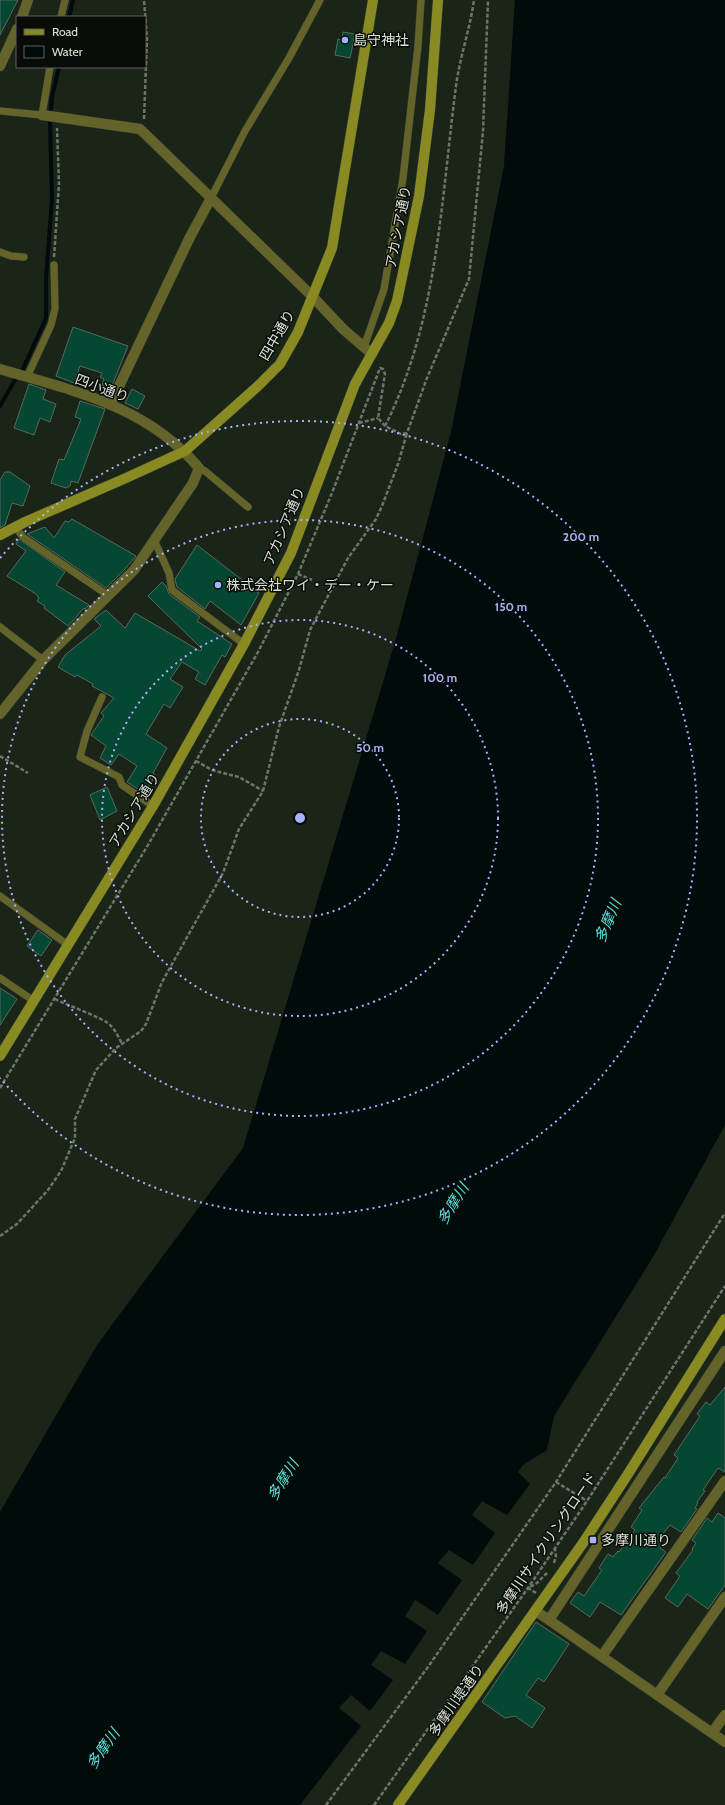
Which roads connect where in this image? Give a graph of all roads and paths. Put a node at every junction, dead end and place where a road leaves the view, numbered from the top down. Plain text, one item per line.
1 (28, 0) edge
2 (65, 0) edge
3 (144, 0) edge
4 (320, 0) edge
5 (373, 0) edge
6 (420, 0) edge
7 (438, 0) edge
8 (474, 0) edge
9 (22, 16) edge
10 (61, 16) edge
11 (145, 16) edge
12 (146, 26) edge
13 (16, 32) edge
14 (0, 66) edge
15 (50, 68) edge
16 (0, 111) edge
17 (42, 115) junction
18 (57, 117) junction
19 (140, 129) junction
20 (211, 198) junction
21 (0, 252) edge
22 (24, 257) dead end
23 (54, 265) joint
24 (313, 297) junction
25 (364, 347) junction
26 (372, 354) junction
27 (0, 369) edge
28 (27, 377) junction
29 (111, 403) junction
30 (378, 418) dead end
31 (359, 423) dead end
32 (386, 426) dead end
33 (407, 433) dead end
34 (185, 451) junction
35 (199, 468) junction
36 (248, 508) dead end
37 (15, 527) junction
38 (0, 535) edge
39 (155, 542) junction
40 (298, 574) dead end
41 (312, 580) dead end
42 (109, 596) junction
43 (0, 627) edge
44 (244, 644) junction
45 (43, 660) junction
46 (102, 697) dead end
47 (0, 714) edge
48 (0, 756) edge
49 (196, 761) dead end
50 (28, 773) dead end
51 (263, 791) junction
52 (153, 806) junction
53 (0, 896) edge
54 (68, 945) junction
55 (0, 978) edge
56 (55, 999) dead end
57 (34, 1001) junction
58 (122, 1044) junction
59 (0, 1056) edge
60 (725, 1213) edge
61 (0, 1236) edge
62 (725, 1286) edge
63 (725, 1319) edge
64 (725, 1351) edge
65 (725, 1481) edge
66 (556, 1482) junction
67 (587, 1502) junction
68 (552, 1569) dead end
69 (528, 1588) junction
70 (725, 1597) edge
71 (536, 1611) junction
72 (549, 1620) junction
73 (602, 1656) junction
74 (657, 1694) junction
75 (725, 1715) edge
76 (712, 1733) junction
77 (725, 1742) edge
78 (326, 1805) edge
79 (374, 1805) edge
80 (398, 1805) edge

1 - 9 street
2 - 10 lane
3 - 11 path
4 - 20 lane
5 - 24 street, 四中通り
6 - 25 lane
7 - 26 street, アカシア通り
8 - 32 path
12 - 19 path
13 - 14 street
15 - 17 lane
16 - 17 lane
17 - 18 street
18 - 19 street
18 - 23 path
19 - 20 street
20 - 24 street
20 - 29 street
21 - 22 lane
23 - 28 lane
24 - 25 street
24 - 34 street, 四中通り
25 - 26 street
26 - 44 street, アカシア通り
27 - 28 street, 四小通り
28 - 29 street, 四小通り
29 - 34 street, 四小通り
30 - 31 path
33 - 51 path
34 - 35 street, 四小通り
34 - 37 street, 四中通り
35 - 36 lane
35 - 39 street
37 - 38 street, 四中通り
37 - 42 lane
39 - 42 street
39 - 44 lane
40 - 41 path
42 - 45 street
43 - 45 lane
44 - 52 street, アカシア通り
45 - 47 street
46 - 52 lane
48 - 50 path
49 - 51 path
51 - 58 path
52 - 54 street, アカシア通り
53 - 54 lane
54 - 57 street, アカシア通り
55 - 57 lane
56 - 58 path
57 - 59 street, アカシア通り
58 - 61 path
60 - 66 path
62 - 67 path, 多摩川サイクリングロード
63 - 71 street
64 - 72 street
65 - 73 street
66 - 67 path
66 - 78 path
67 - 69 path, 多摩川サイクリングロード
68 - 69 path
69 - 79 path, 多摩川サイクリングロード
70 - 74 street
71 - 72 street
71 - 80 street, 多摩川堤通り
72 - 73 street
73 - 74 street
74 - 76 street
75 - 76 street
76 - 77 street

